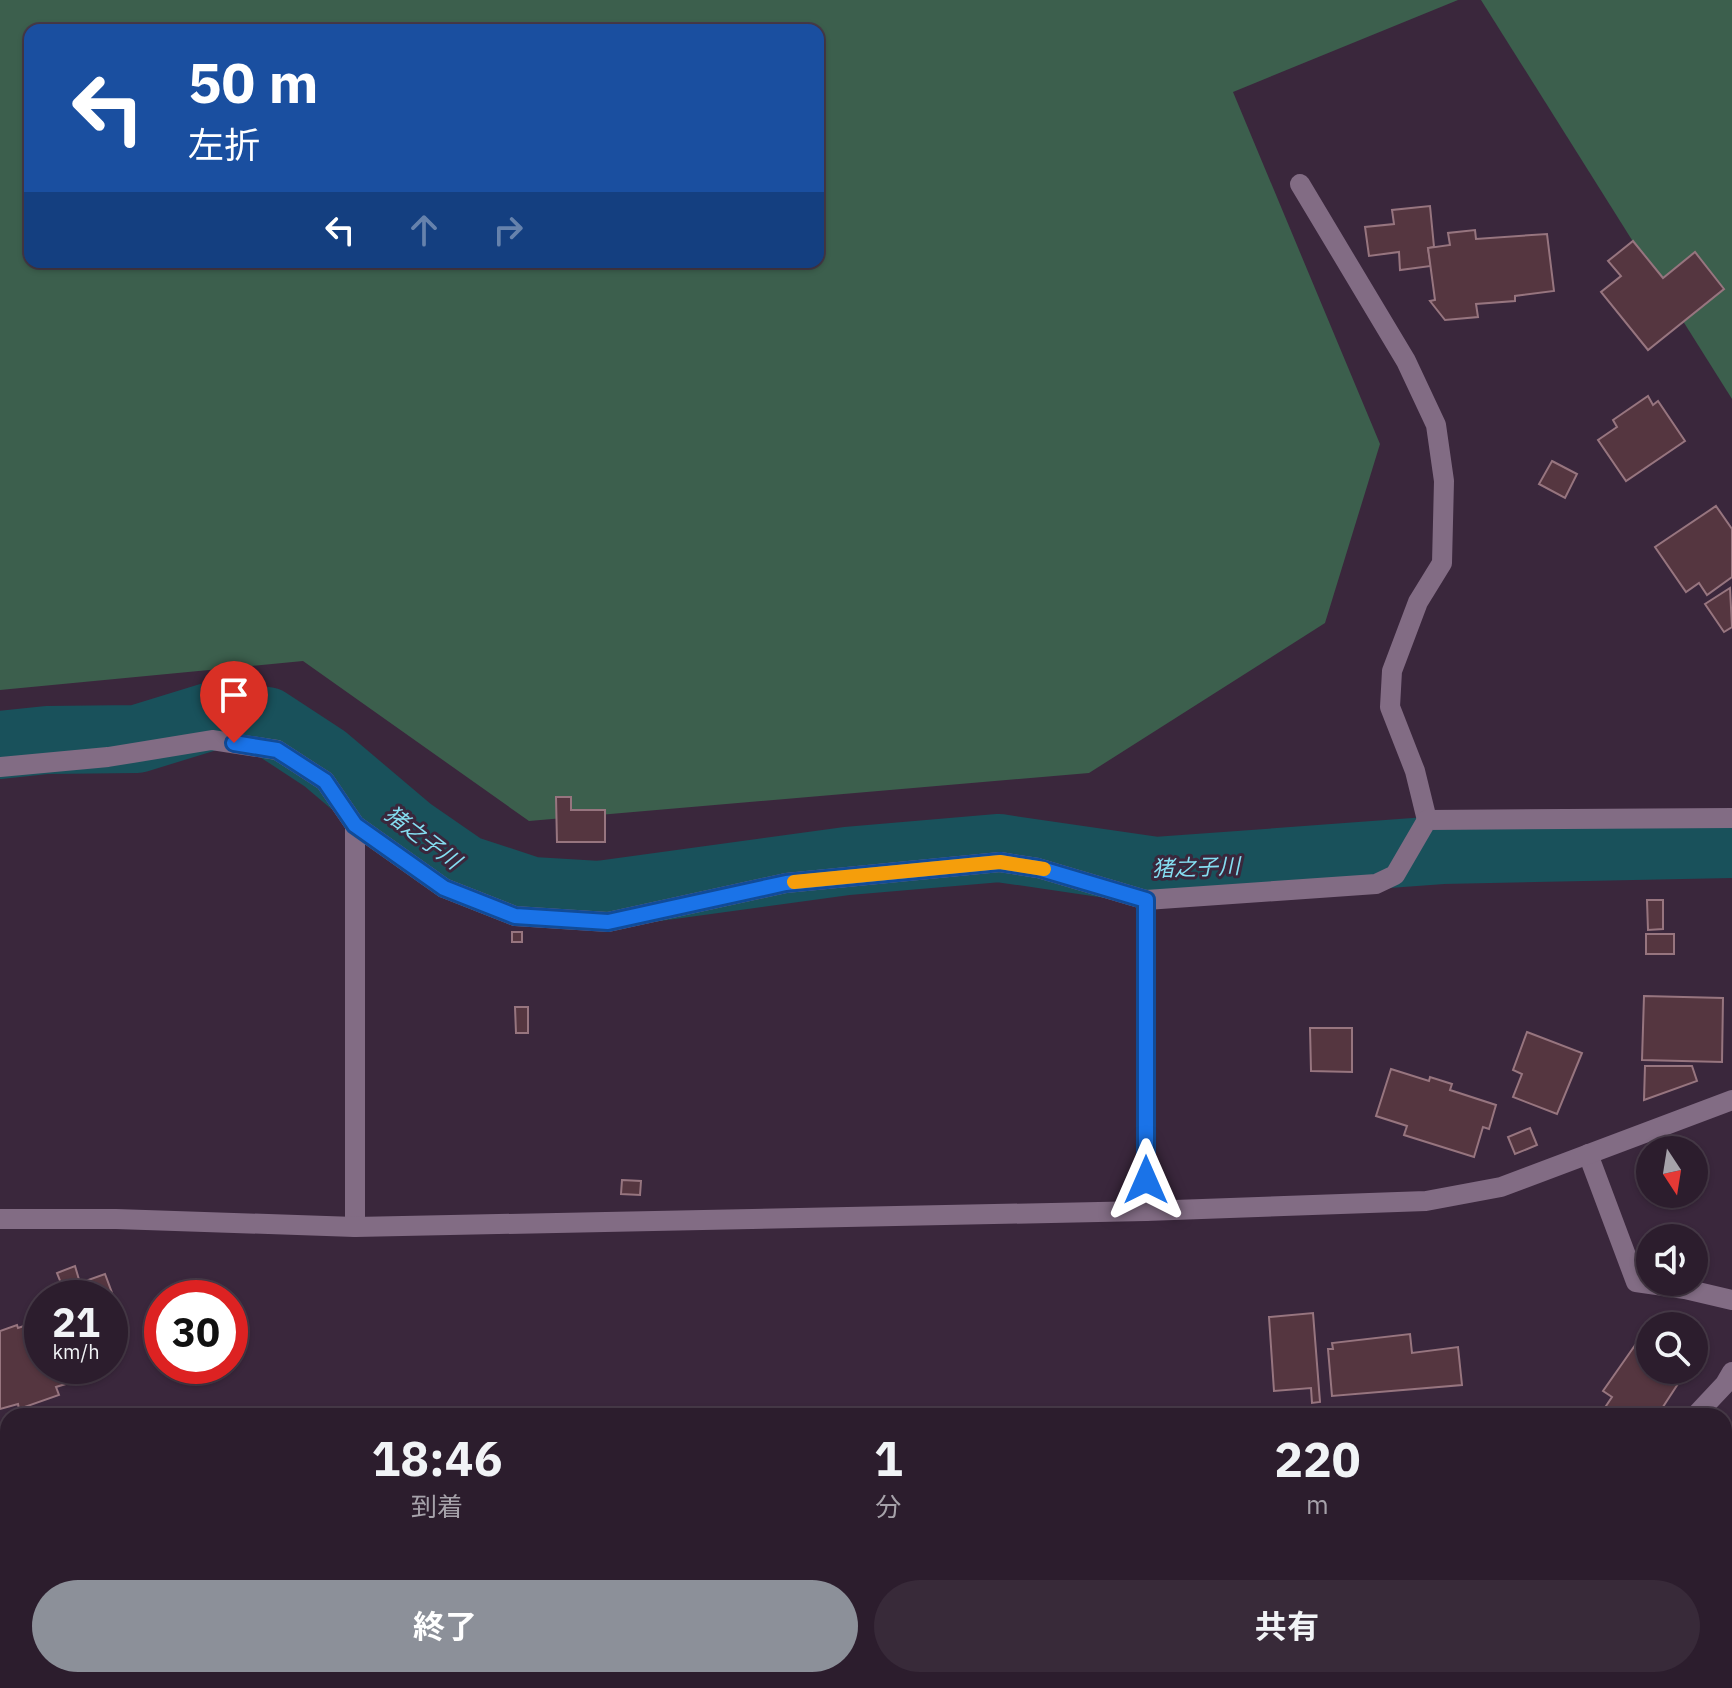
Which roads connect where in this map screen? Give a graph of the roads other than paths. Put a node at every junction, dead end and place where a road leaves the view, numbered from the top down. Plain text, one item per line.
1 (1300, 184) dead end
2 (0, 767) edge
3 (1732, 818) edge
4 (1427, 820) junction
5 (355, 825) junction
6 (1146, 900) junction
7 (1732, 1100) edge
8 (1588, 1154) junction
9 (1146, 1211) junction
10 (0, 1219) edge
11 (355, 1227) junction
12 (1732, 1300) edge
13 (1732, 1372) edge
14 (1702, 1408) edge

1 - 4 street
2 - 5 street
3 - 4 street
4 - 6 street
5 - 6 street
5 - 11 street
6 - 9 street
7 - 8 street
8 - 9 street
8 - 12 street
9 - 11 street
10 - 11 street
13 - 14 street

